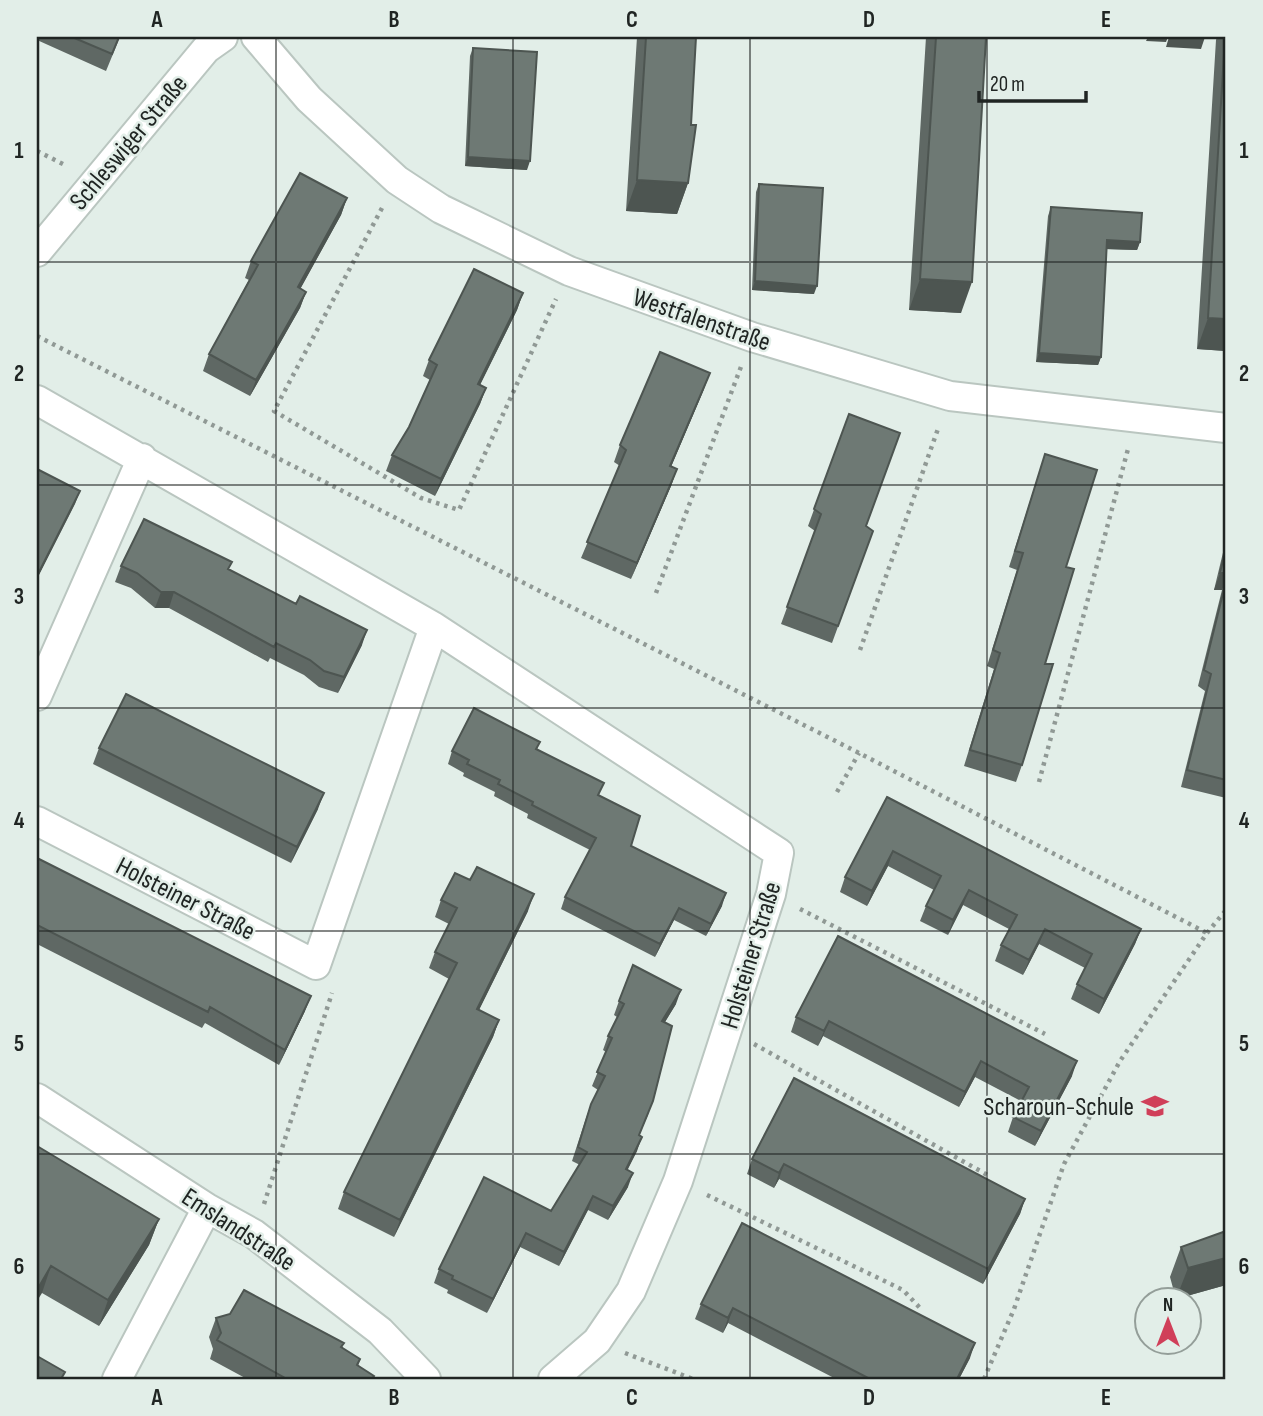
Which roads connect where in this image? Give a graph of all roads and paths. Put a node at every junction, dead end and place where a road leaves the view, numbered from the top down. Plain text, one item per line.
1 (223, 37) edge
2 (256, 37) edge
3 (397, 180) junction
4 (37, 252) edge
5 (569, 271) junction
6 (37, 336) edge
7 (752, 337) junction
8 (950, 396) junction
9 (37, 400) edge
10 (1136, 418) junction
11 (1226, 428) edge
12 (142, 458) junction
13 (656, 593) dead end
14 (434, 627) junction
15 (860, 650) dead end
16 (37, 696) edge
17 (859, 753) junction
18 (1039, 782) dead end
19 (837, 792) dead end
20 (37, 821) edge
21 (771, 894) junction
22 (1226, 910) edge
23 (1207, 933) junction
24 (316, 965) junction
25 (1045, 1034) dead end
26 (726, 1037) junction
27 (37, 1098) edge
28 (991, 1177) dead end
29 (678, 1181) junction
30 (207, 1208) junction
31 (254, 1234) junction
32 (921, 1309) dead end
33 (597, 1341) junction
34 (117, 1379) edge
35 (426, 1379) edge
36 (553, 1379) edge
37 (693, 1379) edge
38 (984, 1379) edge

1 - 4 street, Schleswiger Straße
2 - 3 street, Westfalenstraße
3 - 5 street, Westfalenstraße
3 - 5 path
5 - 7 street, Westfalenstraße
6 - 17 path
7 - 8 street, Westfalenstraße
7 - 13 path
8 - 10 street, Westfalenstraße
8 - 15 path
9 - 12 street, Holsteiner Straße
10 - 11 street, Westfalenstraße
10 - 18 path
12 - 14 street, Holsteiner Straße
12 - 16 street
14 - 21 street, Holsteiner Straße
14 - 24 street
17 - 19 path
17 - 23 path
20 - 24 street, Holsteiner Straße
21 - 25 path
21 - 26 street, Holsteiner Straße
22 - 23 path
23 - 38 path
24 - 31 path
26 - 28 path
26 - 29 street, Holsteiner Straße
27 - 30 street, Emslandstraße
29 - 32 path
29 - 33 street, Holsteiner Straße
30 - 31 street, Emslandstraße
30 - 34 street
31 - 35 street, Emslandstraße
33 - 36 street, Holsteiner Straße
33 - 37 path

